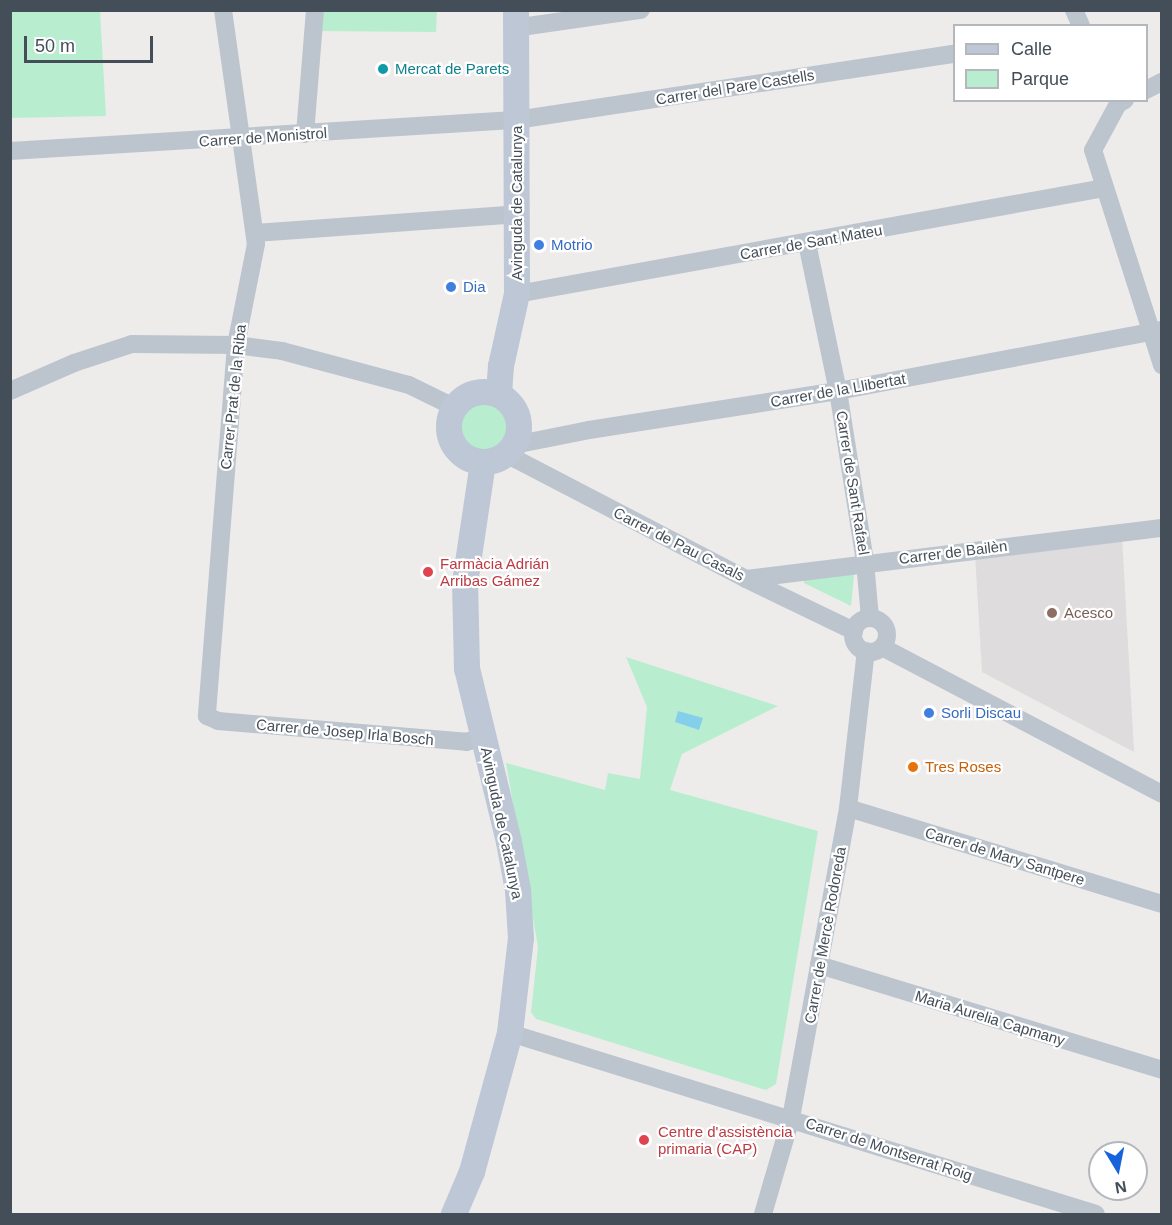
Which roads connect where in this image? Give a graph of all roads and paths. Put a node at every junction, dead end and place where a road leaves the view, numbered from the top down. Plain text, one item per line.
1 (223, 10) edge
2 (315, 10) edge
3 (640, 10) edge
4 (1074, 10) edge
5 (515, 19) edge
6 (1080, 24) edge
7 (953, 54) edge
8 (1120, 102) edge
9 (516, 120) junction
10 (305, 134) junction
11 (240, 138) junction
12 (10, 152) edge
13 (1104, 188) junction
14 (517, 214) junction
15 (255, 233) junction
16 (807, 243) junction
17 (517, 294) junction
18 (1156, 331) edge
19 (236, 345) junction
20 (1161, 364) edge
21 (10, 391) edge
22 (838, 391) junction
23 (499, 394) junction
24 (454, 407) junction
25 (501, 454) junction
26 (1161, 528) edge
27 (866, 562) junction
28 (746, 579) junction
29 (870, 618) junction
30 (854, 631) junction
31 (874, 649) junction
32 (207, 716) joint
33 (484, 737) junction
34 (1161, 794) edge
35 (848, 808) junction
36 (1161, 904) edge
37 (819, 965) junction
38 (510, 1033) junction
39 (1161, 1070) edge
40 (791, 1118) junction
41 (454, 1215) edge
42 (763, 1215) edge
43 (1096, 1215) edge

1 - 11 street, Carrer Prat de la Riba
2 - 10 street
3 - 5 street
4 - 6 street
5 - 9 street, Avinguda de Catalunya
7 - 9 street, Carrer del Pare Castells
8 - 13 street
9 - 10 street, Carrer de Monistrol
9 - 14 street, Avinguda de Catalunya
10 - 11 street, Carrer de Monistrol
11 - 12 street, Carrer de Monistrol
11 - 15 street, Carrer Prat de la Riba
13 - 16 street, Carrer de Sant Mateu
13 - 18 street
14 - 15 street
14 - 17 street, Avinguda de Catalunya
15 - 19 street, Carrer Prat de la Riba
16 - 17 street, Carrer de Sant Mateu
16 - 22 street, Carrer de Sant Rafael
17 - 23 street, Avinguda de Catalunya
18 - 20 street
18 - 22 street, Carrer de la Llibertat
19 - 21 street
19 - 24 street
19 - 32 street, Carrer Prat de la Riba
22 - 25 street, Carrer de la Llibertat
22 - 27 street, Carrer de Sant Rafael
23 - 24 street
23 - 25 street
24 - 25 street
25 - 28 street, Carrer de Pau Casals
25 - 33 street, Avinguda de Catalunya
26 - 27 street, Carrer de Bailèn
27 - 28 street, Carrer de Bailèn
27 - 29 street, Carrer de Sant Rafael
28 - 30 street, Carrer de Pau Casals
29 - 30 street
29 - 31 street
30 - 31 street
31 - 34 street
31 - 35 street, Carrer de Mercè Rodoreda
32 - 33 street, Carrer de Josep Irla Bosch
33 - 38 street, Avinguda de Catalunya
35 - 36 street, Carrer de Mary Santpere
35 - 37 street, Carrer de Mercè Rodoreda
37 - 39 street, Maria Aurelia Capmany
37 - 40 street, Carrer de Mercè Rodoreda
38 - 40 street, Carrer de Montserrat Roig
38 - 41 street, Avinguda de Catalunya
40 - 42 street, Carrer de Mercè Rodoreda
40 - 43 street, Carrer de Montserrat Roig

